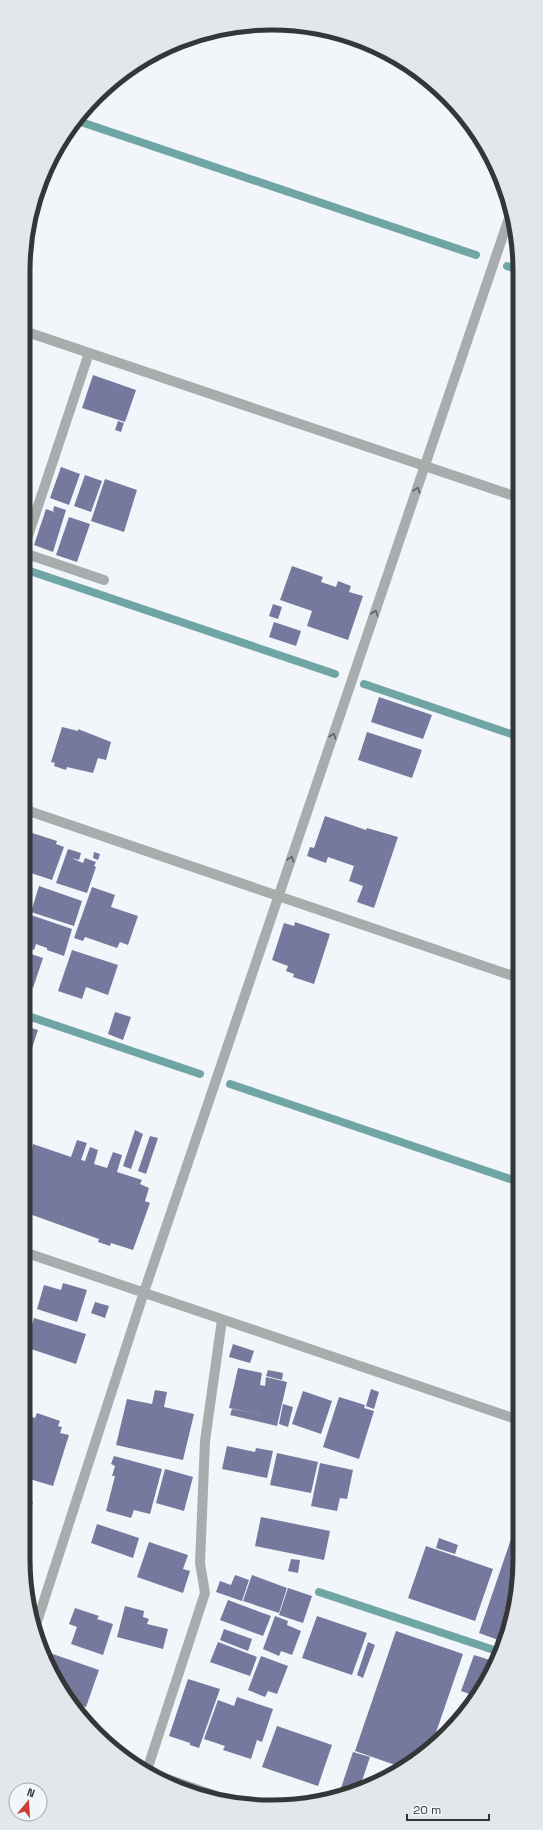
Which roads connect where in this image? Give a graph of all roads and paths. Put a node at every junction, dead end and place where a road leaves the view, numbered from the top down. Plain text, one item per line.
1 (508, 222) edge
2 (30, 333) edge
3 (89, 353) junction
4 (425, 466) junction
5 (513, 496) edge
6 (30, 530) edge
7 (30, 555) edge
8 (104, 580) dead end
9 (30, 811) edge
10 (279, 896) junction
11 (513, 976) edge
12 (30, 1254) edge
13 (144, 1292) junction
14 (222, 1320) junction
15 (513, 1418) edge
16 (38, 1620) edge
17 (148, 1766) edge

1 - 4 street
2 - 3 street
3 - 4 street
3 - 6 street
4 - 5 street
10 -> 4 street
7 - 8 street
9 - 10 street
10 - 11 street
10 - 13 street
12 - 13 street
13 - 14 street
13 - 16 street
14 - 15 street
14 - 17 street

